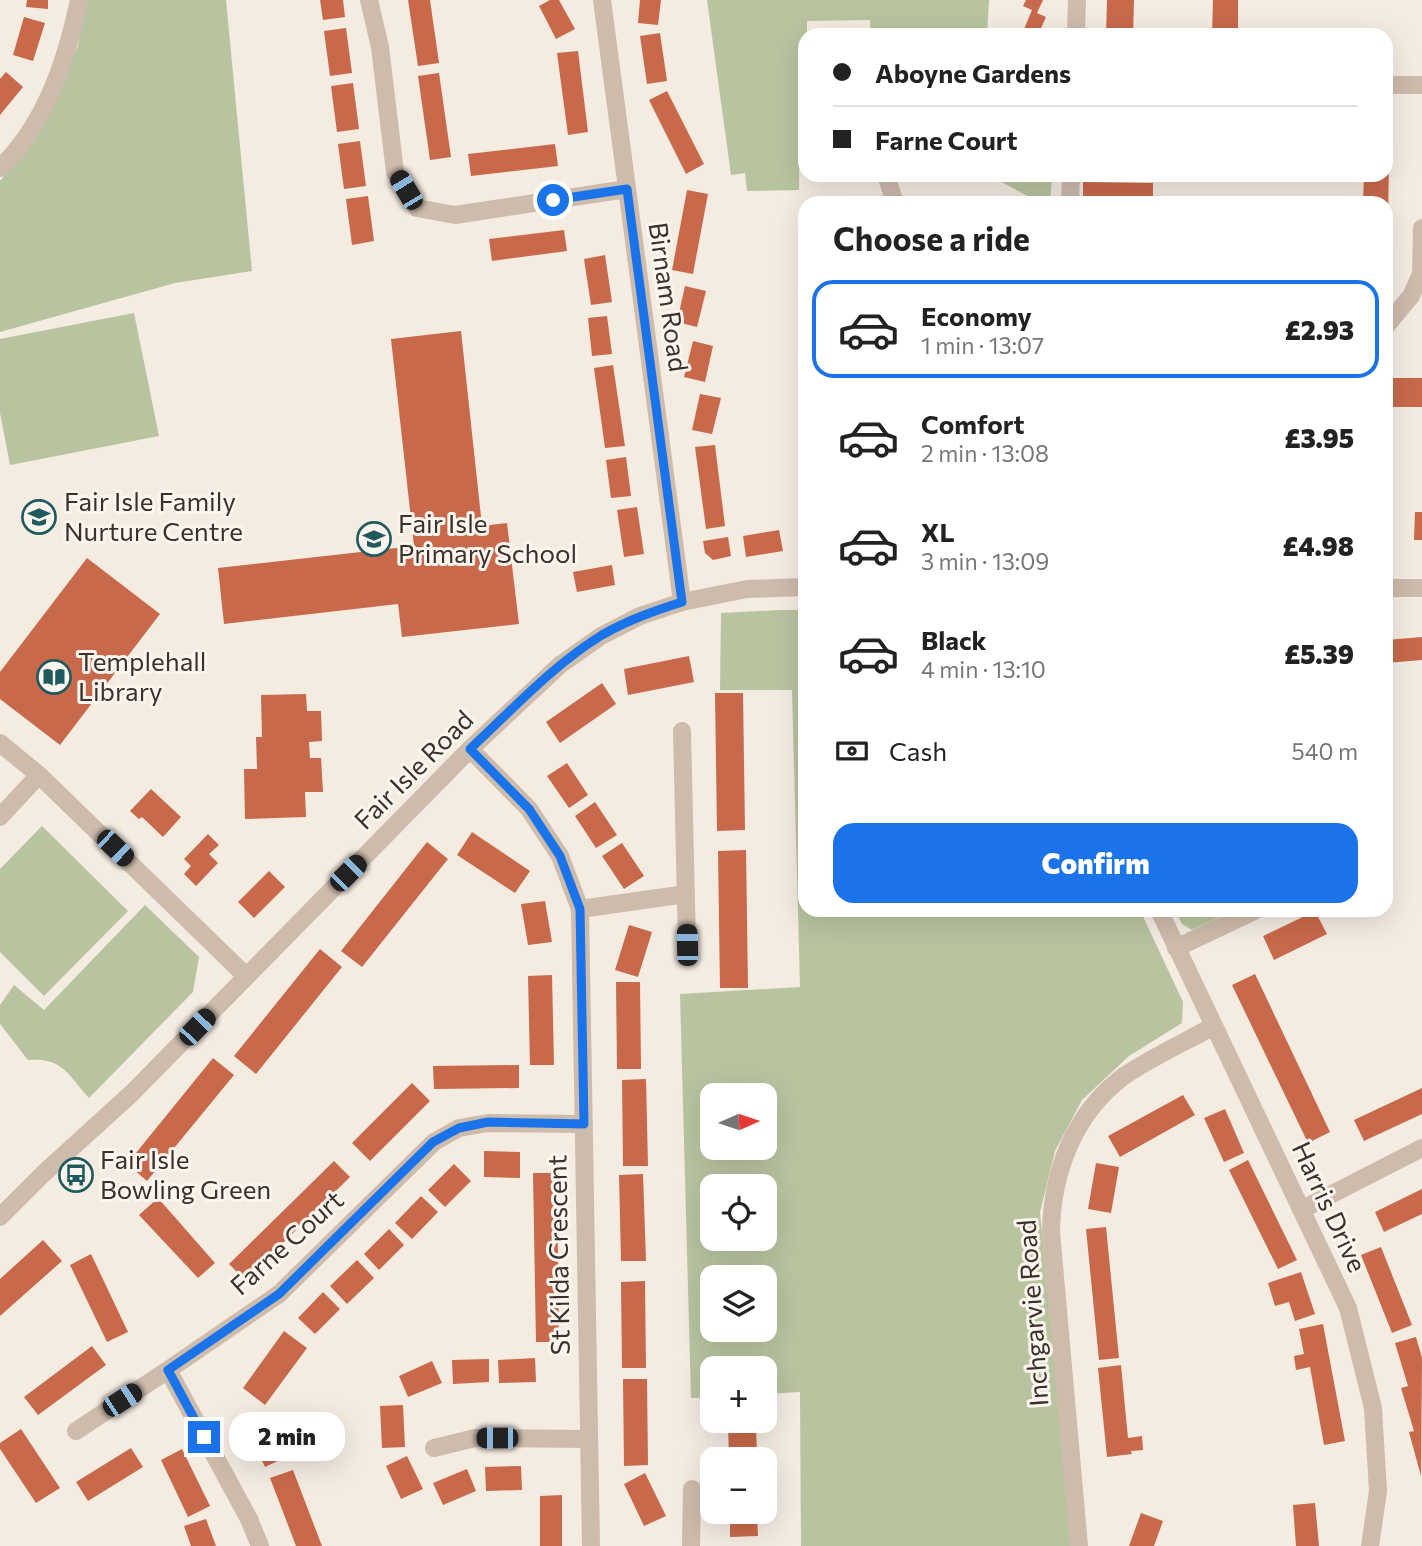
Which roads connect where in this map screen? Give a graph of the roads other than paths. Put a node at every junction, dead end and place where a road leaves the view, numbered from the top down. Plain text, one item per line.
1 (79, 0) edge
2 (369, 0) edge
3 (601, 0) edge
4 (1077, 0) edge
5 (1076, 28) edge
6 (1393, 85) edge
7 (1422, 85) edge
8 (0, 168) edge
9 (627, 189) junction
10 (1422, 228) edge
11 (1393, 318) edge
12 (798, 587) edge
13 (1393, 588) edge
14 (1422, 588) edge
15 (682, 602) junction
16 (682, 732) dead end
17 (0, 743) edge
18 (470, 749) junction
19 (39, 775) junction
20 (0, 817) edge
21 (686, 894) junction
22 (580, 909) junction
23 (1162, 917) edge
24 (1241, 917) edge
25 (687, 945) dead end
26 (1176, 948) junction
27 (246, 976) junction
28 (1214, 1026) junction
29 (584, 1124) junction
30 (1422, 1148) edge
31 (1301, 1210) junction
32 (0, 1217) edge
33 (168, 1370) junction
34 (76, 1431) dead end
35 (589, 1439) junction
36 (434, 1448) dead end
37 (692, 1489) dead end
38 (260, 1546) edge
39 (591, 1546) edge
40 (691, 1546) edge
41 (1079, 1546) edge
42 (1370, 1546) edge

1 - 8 street
2 - 9 street
3 - 9 street, Birnam Road
4 - 5 street
6 - 7 street
9 - 15 street, Birnam Road
10 - 11 street
12 - 15 street, Fair Isle Road
13 - 14 street
15 - 18 street, Fair Isle Road
16 - 21 street
17 - 19 street
18 - 22 street, St Kilda Crescent
18 - 27 street, Fair Isle Road
19 - 20 street
19 - 27 street
21 - 22 street
21 - 25 street
22 - 29 street, St Kilda Crescent
23 - 26 street, Harris Drive
24 - 26 street
26 - 28 street, Harris Drive
27 - 32 street, Fair Isle Road
28 - 31 street, Harris Drive
28 - 41 street, Inchgarvie Road
29 - 33 street, Farne Court
29 - 35 street, St Kilda Crescent
30 - 31 street
31 - 42 street, Harris Drive
33 - 34 street, Farne Court
33 - 38 street
35 - 36 street
35 - 39 street, St Kilda Crescent
37 - 40 street

